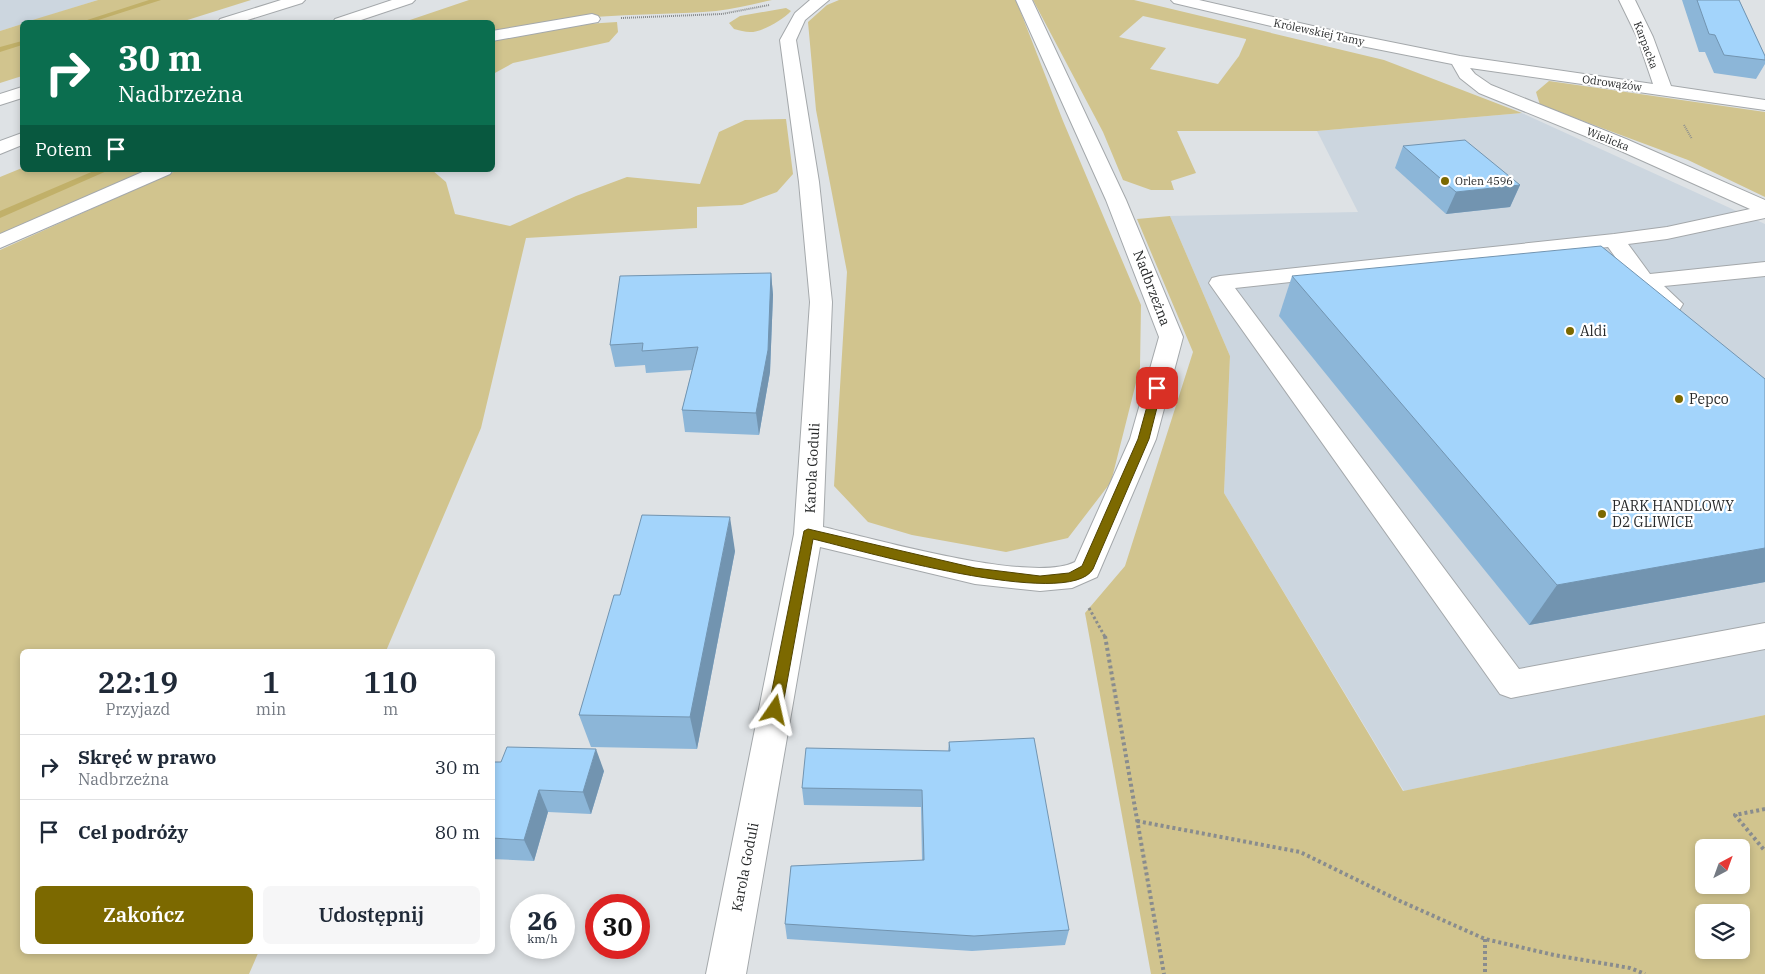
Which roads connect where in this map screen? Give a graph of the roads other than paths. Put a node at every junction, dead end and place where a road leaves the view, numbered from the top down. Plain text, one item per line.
1 (297, 0) edge
2 (407, 0) edge
3 (821, 0) edge
4 (1024, 0) edge
5 (1179, 0) edge
6 (1627, 0) edge
7 (592, 19) road end
8 (232, 20) edge
9 (347, 20) edge
10 (495, 35) edge
11 (1460, 61) junction
12 (1664, 90) junction
13 (20, 93) edge
14 (0, 100) edge
15 (1765, 105) edge
16 (20, 140) edge
17 (0, 148) edge
18 (158, 172) edge
19 (1765, 208) edge
20 (1765, 212) edge
21 (1614, 240) junction
22 (0, 242) edge
23 (1765, 270) edge
24 (1644, 281) junction
25 (1688, 317) edge
26 (808, 534) junction
27 (1765, 636) edge
28 (726, 974) edge

1 - 8 main road
2 - 9 main road
3 - 26 main road, Karola Goduli
4 - 26 main road, Nadbrzeżna
5 - 11 main road, Królewskiej Tamy
6 - 12 main road, Karpacka
7 - 10 main road
11 - 12 main road, Odrowążów
11 - 19 main road, Wielicka
12 - 15 main road, Odrowążów
13 - 14 main road
16 - 17 main road
18 - 22 main road
20 - 21 main road
21 - 24 main road
21 - 27 main road
23 - 24 main road
24 - 25 main road
26 - 28 main road, Karola Goduli

